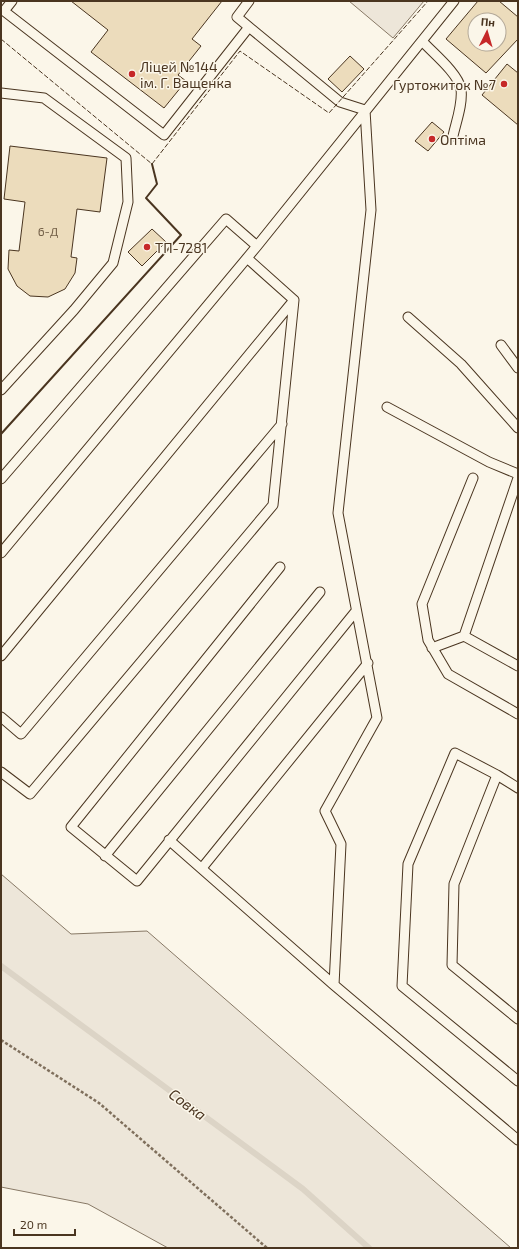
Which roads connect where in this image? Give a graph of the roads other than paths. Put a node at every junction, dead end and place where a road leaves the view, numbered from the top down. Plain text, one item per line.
1 (12, 1) edge
2 (249, 1) edge
3 (454, 1) edge
4 (249, 27) junction
5 (422, 41) junction
6 (1, 93) edge
7 (365, 110) junction
8 (453, 136) dead end
9 (257, 246) junction
10 (247, 258) junction
11 (294, 300) junction
12 (408, 317) dead end
13 (501, 345) dead end
14 (518, 368) edge
15 (1, 390) edge
16 (387, 407) dead end
17 (282, 424) junction
18 (518, 428) edge
19 (518, 474) edge
20 (473, 478) dead end
21 (518, 478) edge
22 (1, 479) edge
23 (1, 553) edge
24 (280, 567) dead end
25 (320, 592) dead end
26 (356, 611) junction
27 (464, 636) junction
28 (432, 648) junction
29 (1, 656) edge
30 (368, 663) junction
31 (518, 666) edge
32 (518, 714) edge
33 (1, 717) edge
34 (1, 772) edge
35 (497, 775) junction
36 (518, 788) edge
37 (169, 840) junction
38 (105, 856) junction
39 (202, 868) junction
40 (334, 985) junction
41 (518, 1019) edge
42 (518, 1081) edge
43 (518, 1140) edge

1 - 4 lane
2 - 4 lane
3 - 5 lane
4 - 7 lane
5 - 7 lane
5 - 8 lane
6 - 15 lane
7 - 9 lane
7 - 26 lane
9 - 10 lane
9 - 22 lane
10 - 11 lane
10 - 23 lane
11 - 17 lane
11 - 29 lane
12 - 18 lane
13 - 14 lane
16 - 19 lane
17 - 33 lane
17 - 34 lane
20 - 28 lane
21 - 27 lane
24 - 38 lane
25 - 38 lane
26 - 30 lane
26 - 37 lane
27 - 28 lane
27 - 31 lane
28 - 32 lane
30 - 39 lane
30 - 40 lane
35 - 36 lane
35 - 41 lane
35 - 42 lane
37 - 38 lane
37 - 39 lane
39 - 40 lane
40 - 43 lane

